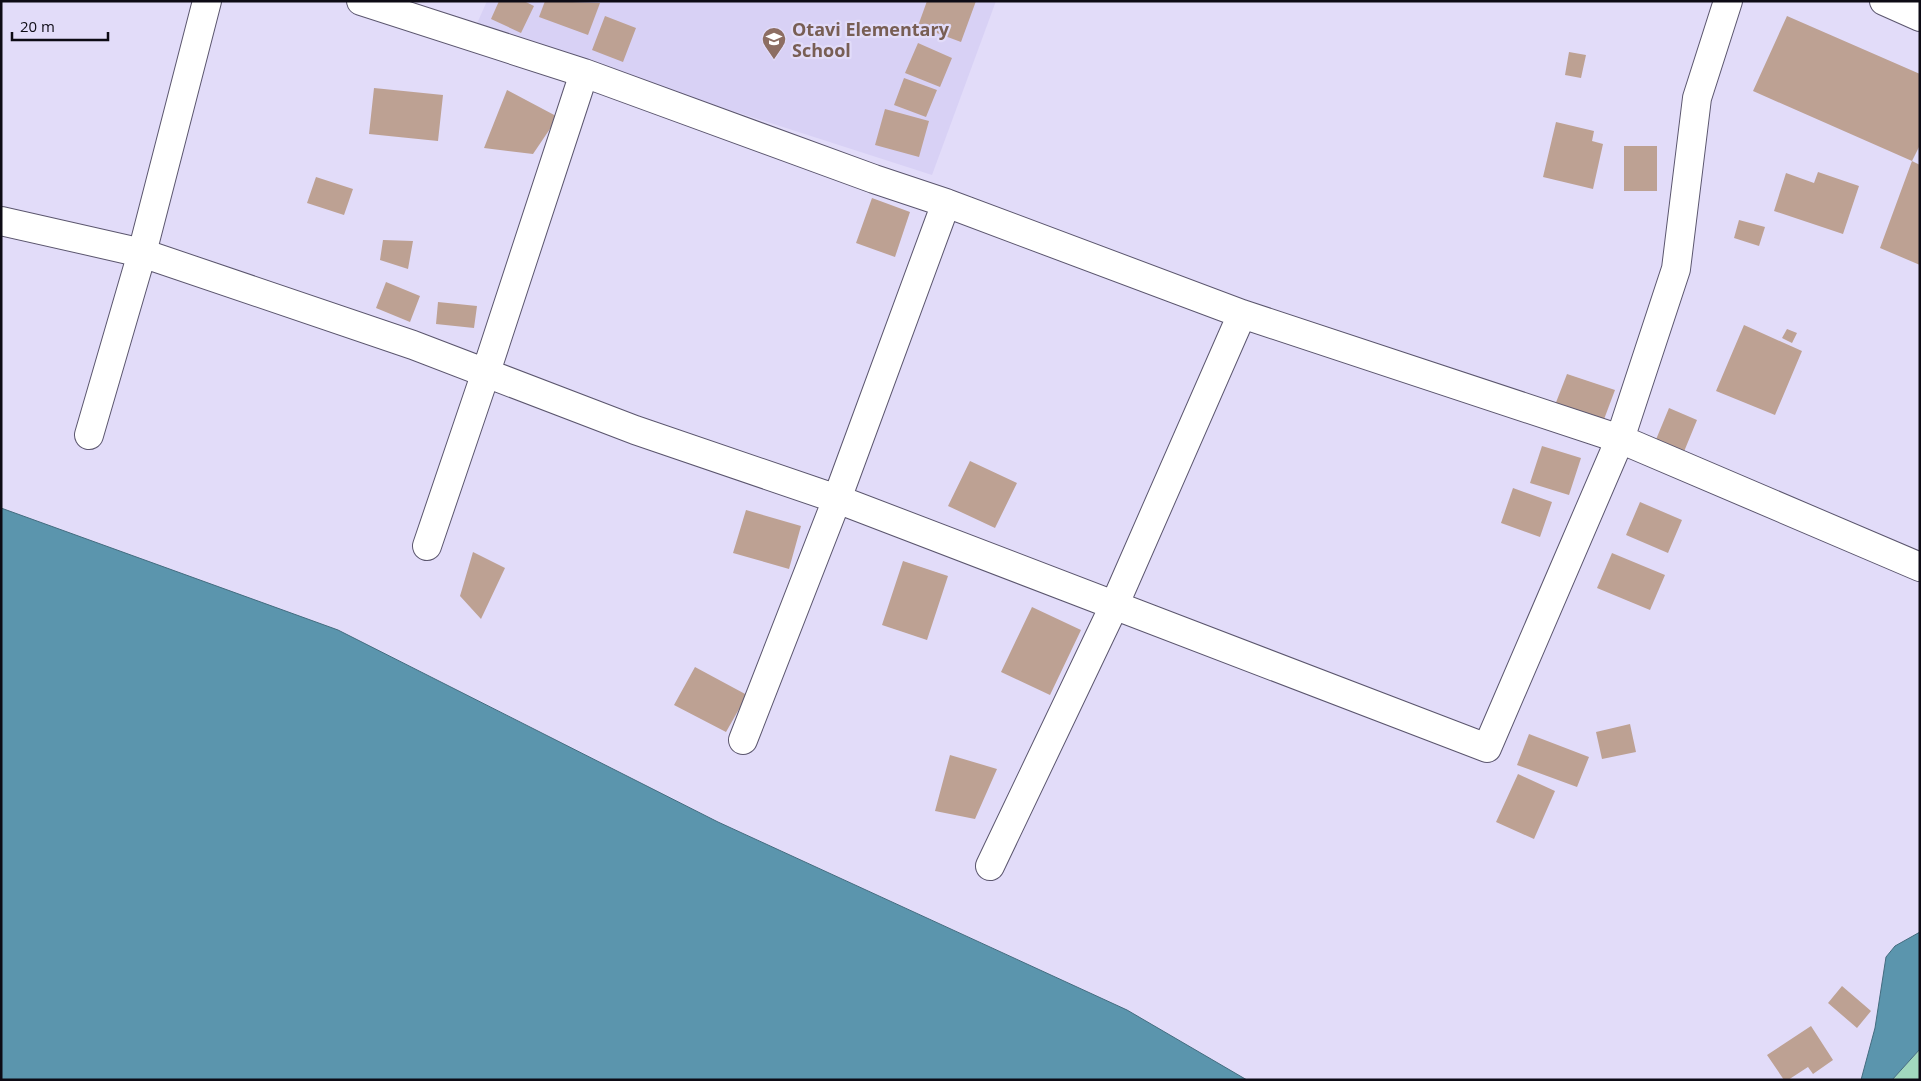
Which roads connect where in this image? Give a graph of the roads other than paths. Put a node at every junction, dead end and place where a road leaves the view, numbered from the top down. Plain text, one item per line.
1 (207, 1) edge
2 (361, 1) edge
3 (1728, 1) edge
4 (1884, 1) edge
5 (1920, 17) edge
6 (584, 74) junction
7 (946, 203) junction
8 (1, 221) edge
9 (142, 253) junction
10 (1242, 314) junction
11 (486, 372) junction
12 (89, 435) dead end
13 (1620, 439) junction
14 (837, 499) junction
15 (427, 546) dead end
16 (1920, 567) edge
17 (1114, 606) junction
18 (743, 740) dead end
19 (990, 866) dead end

1 - 9 street
2 - 6 street
3 - 13 street
4 - 5 street
6 - 7 street
6 - 11 street
7 - 10 street
7 - 14 street
8 - 9 street
9 - 11 street
9 - 12 street
10 - 13 street
10 - 17 street
11 - 14 street
11 - 15 street
13 - 16 street
13 - 17 street
14 - 17 street
14 - 18 street
17 - 19 street

